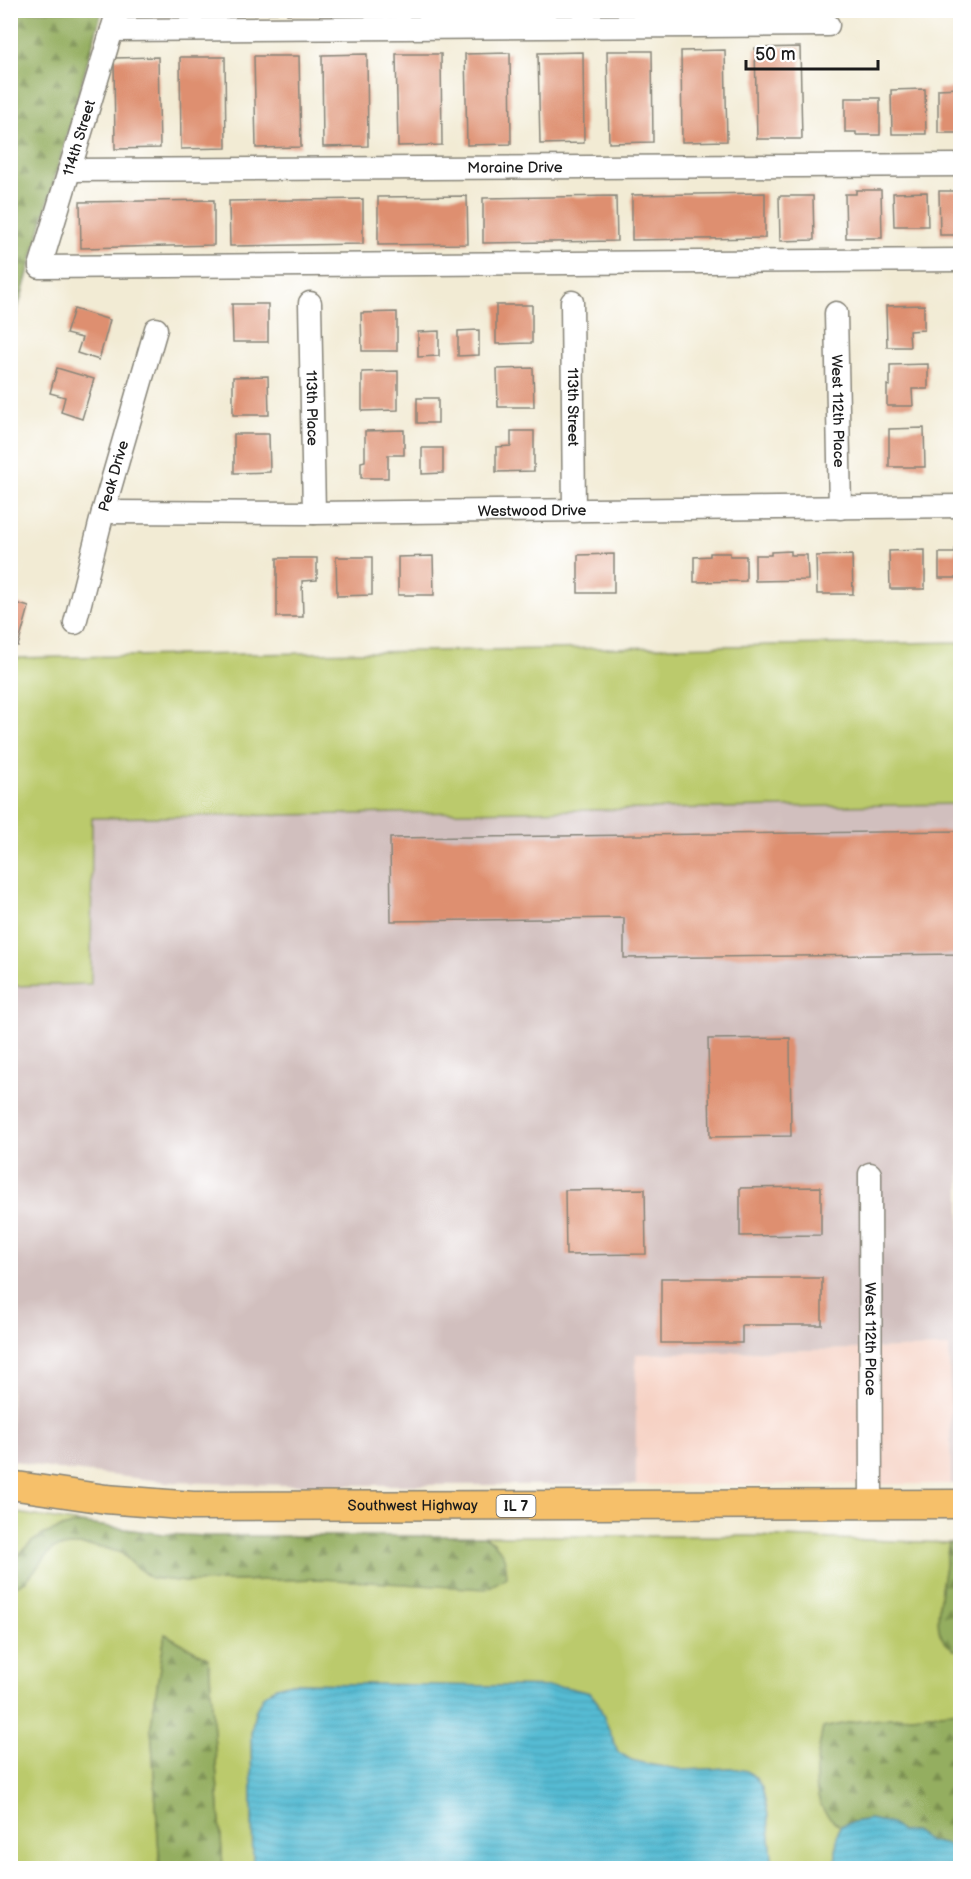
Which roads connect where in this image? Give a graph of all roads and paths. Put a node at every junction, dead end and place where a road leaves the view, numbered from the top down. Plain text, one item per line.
1 (115, 20) edge
2 (828, 24) dead end
3 (960, 165) edge
4 (69, 170) junction
5 (960, 260) edge
6 (310, 303) dead end
7 (572, 303) dead end
8 (836, 313) dead end
9 (156, 329) dead end
10 (960, 506) edge
11 (840, 508) junction
12 (574, 511) junction
13 (103, 512) junction
14 (314, 513) junction
15 (75, 624) dead end
16 (870, 1174) dead end
17 (10, 1485) edge
18 (871, 1504) junction
19 (960, 1504) edge

1 - 2 street
1 - 4 street, 114th Street
3 - 4 street, Moraine Drive
4 - 5 street, 114th Street
6 - 14 street, 113th Place
7 - 12 street, 113th Street
8 - 11 street, West 112th Place
9 - 13 street, Peak Drive
10 - 11 street, Westwood Drive
11 - 12 street, Westwood Drive
12 - 14 street, Westwood Drive
13 - 14 street, Westwood Drive
13 - 15 street, Peak Drive
16 - 18 street, West 112th Place
17 - 18 main road, Southwest Highway / IL 7
18 - 19 main road, Southwest Highway / IL 7

